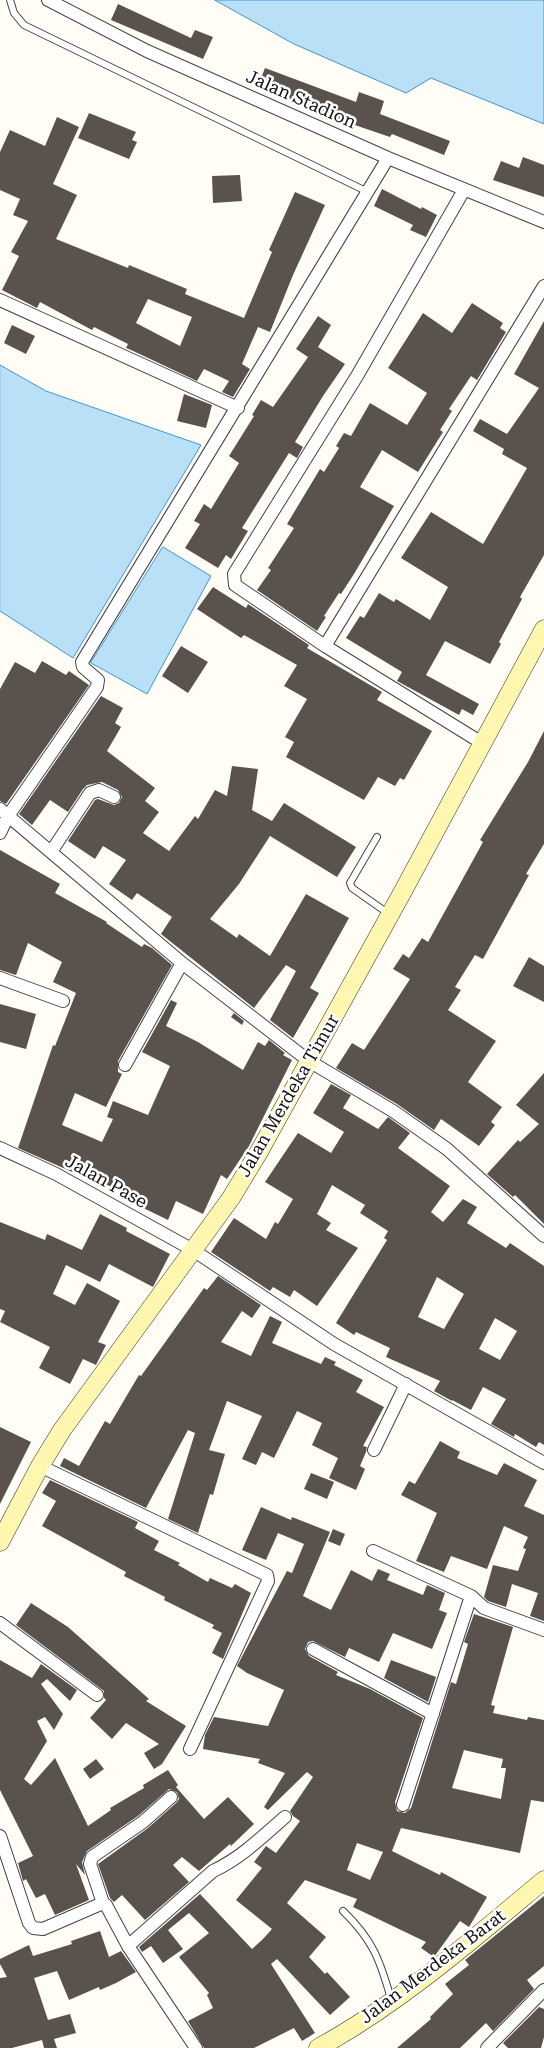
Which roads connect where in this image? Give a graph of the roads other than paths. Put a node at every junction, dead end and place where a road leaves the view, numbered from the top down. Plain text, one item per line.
1 (10, 0) edge
2 (48, 0) edge
3 (388, 158) junction
4 (464, 190) junction
5 (368, 192) junction
6 (544, 222) edge
7 (544, 286) edge
8 (0, 300) edge
9 (238, 408) junction
10 (544, 629) edge
11 (325, 646) junction
12 (482, 743) junction
13 (114, 797) dead end
14 (4, 812) edge
15 (0, 833) edge
16 (376, 837) dead end
17 (51, 852) junction
18 (390, 914) junction
19 (182, 963) junction
20 (0, 978) edge
21 (63, 1001) dead end
22 (309, 1061) junction
23 (125, 1065) dead end
24 (0, 1148) edge
25 (544, 1236) edge
26 (193, 1250) junction
27 (406, 1384) junction
28 (374, 1450) dead end
29 (544, 1463) edge
30 (40, 1466) junction
31 (0, 1542) edge
32 (374, 1551) dead end
33 (470, 1596) junction
34 (0, 1623) edge
35 (544, 1630) edge
36 (313, 1649) dead end
37 (96, 1695) dead end
38 (433, 1714) junction
39 (190, 1749) dead end
40 (171, 1797) dead end
41 (403, 1805) dead end
42 (285, 1817) dead end
43 (0, 1836) edge
44 (544, 1880) edge
45 (103, 1903) junction
46 (343, 1911) dead end
47 (128, 1946) junction
48 (544, 1990) edge
49 (392, 2000) junction
50 (196, 2048) edge
51 (318, 2048) edge
52 (487, 2048) edge

1 - 5 lane
2 - 3 street, Jalan Stadion
3 - 4 street, Jalan Stadion
3 - 5 street
4 - 6 street, Jalan Stadion
4 - 11 street
5 - 9 street
7 - 11 street
8 - 9 street
9 - 14 street
10 - 12 main road, Jalan Merdeka Timur
11 - 12 street
12 - 18 main road, Jalan Merdeka Timur
13 - 17 street
14 - 15 street
14 - 17 street
16 - 18 lane
17 - 19 street
18 - 22 main road, Jalan Merdeka Timur
19 - 22 street
19 - 23 street
20 - 21 street
22 - 25 street
22 - 26 main road, Jalan Merdeka Timur
24 - 26 street, Jalan Pase
26 - 27 street, Jalan Pase
26 - 30 main road, Jalan Merdeka Timur
27 - 28 street
27 - 29 street, Jalan Pase
30 - 31 main road, Jalan Merdeka Timur
30 - 39 street
32 - 33 street
33 - 35 street
33 - 38 street
34 - 37 street
36 - 38 street
38 - 41 street
40 - 45 street
42 - 47 street
43 - 45 street
44 - 49 main road, Jalan Merdeka Barat
45 - 47 street
46 - 49 lane
47 - 50 street
48 - 52 street
49 - 51 main road, Jalan Merdeka Barat

